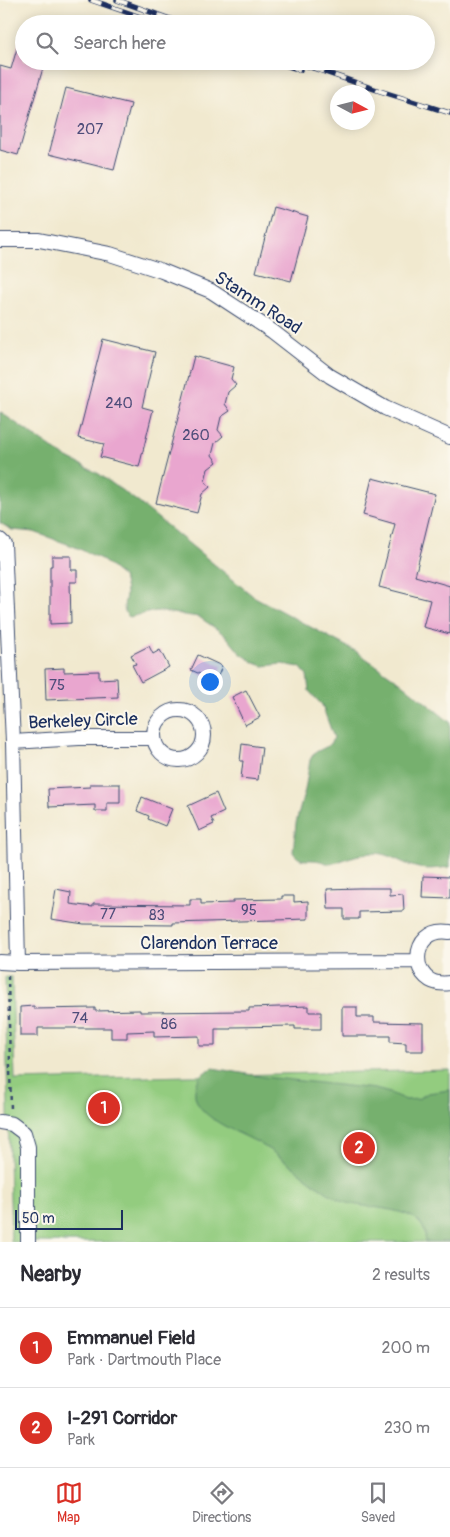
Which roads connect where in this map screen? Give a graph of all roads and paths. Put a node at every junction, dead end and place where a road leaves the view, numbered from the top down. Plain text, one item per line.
1 (0, 240) edge
2 (450, 437) edge
3 (0, 540) edge
4 (154, 738) dead end
5 (13, 742) junction
6 (0, 794) edge
7 (15, 795) junction
8 (450, 932) edge
9 (418, 961) junction
10 (8, 962) edge
11 (450, 983) edge
12 (6, 1123) edge
13 (28, 1242) edge

1 - 2 street, Stamm Road
3 - 5 street
4 - 5 street, Berkeley Circle
5 - 7 street
6 - 7 street
7 - 10 street
8 - 9 street
9 - 10 street, Clarendon Terrace
9 - 11 street
10 - 12 path
12 - 13 street

